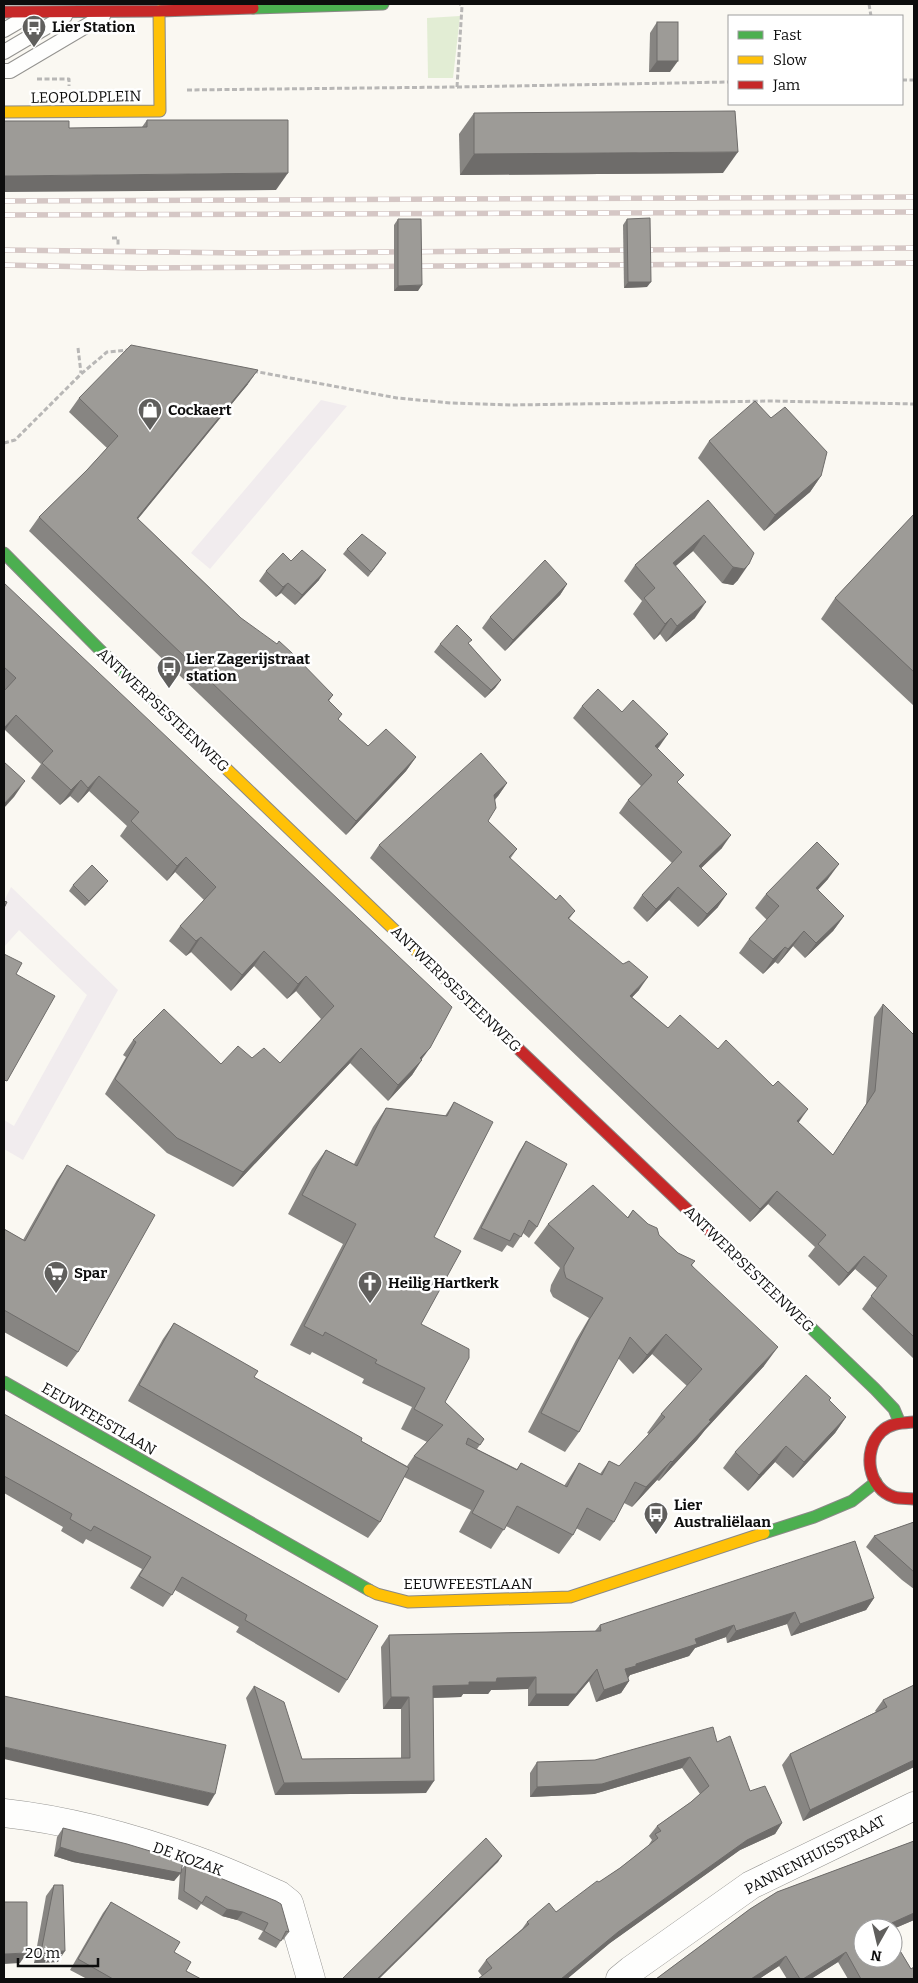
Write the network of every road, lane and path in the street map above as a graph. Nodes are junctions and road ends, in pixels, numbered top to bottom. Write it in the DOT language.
graph roads {
  1 [pos="383,4"];
  2 [pos="460,4"];
  3 [pos="159,11"];
  4 [pos="4,12"];
  5 [pos="35,12"];
  6 [pos="72,12"];
  7 [pos="110,12"];
  8 [pos="4,30"];
  9 [pos="4,52"];
  10 [pos="4,71"];
  11 [pos="728,82"];
  12 [pos="457,86"];
  13 [pos="159,90"];
  14 [pos="4,112"];
  15 [pos="112,238"];
  16 [pos="118,245"];
  17 [pos="78,348"];
  18 [pos="137,350"];
  19 [pos="252,371"];
  20 [pos="81,374"];
  21 [pos="914,404"];
  22 [pos="4,443"];
  23 [pos="6,552"];
  24 [pos="4,1382"];
  25 [pos="899,1421"];
  26 [pos="914,1422"];
  27 [pos="876,1482"];
  28 [pos="914,1499"];
  29 [pos="914,1806"];
  30 [pos="4,1813"];
  31 [pos="311,1979"];
  32 [pos="620,1979"];
  1 -- 3 [label="street"];
  2 -- 12 [label="path"];
  3 -- 7 [label="street"];
  3 -- 13 [label="street, LEOPOLDPLEIN"];
  4 -- 5 [label="street"];
  5 -- 6 [label="street"];
  5 -- 8 [label="lane"];
  6 -- 7 [label="street"];
  6 -- 9 [label="lane"];
  7 -- 10 [label="lane"];
  11 -- 12 [label="path"];
  12 -- 13 [label="path"];
  13 -- 14 [label="street, LEOPOLDPLEIN"];
  15 -- 16 [label="path"];
  17 -- 20 [label="path"];
  18 -- 20 [label="path"];
  19 -- 21 [label="path"];
  20 -- 22 [label="path"];
  23 -- 25 [label="street, ANTWERPSESTEENWEG"];
  24 -- 27 [label="street, EEUWFEESTLAAN"];
  25 -- 26 [label="street"];
  25 -- 27 [label="street"];
  27 -- 28 [label="street"];
  29 -- 32 [label="street, PANNENHUISSTRAAT"];
  30 -- 31 [label="street, DE KOZAK"];
}
